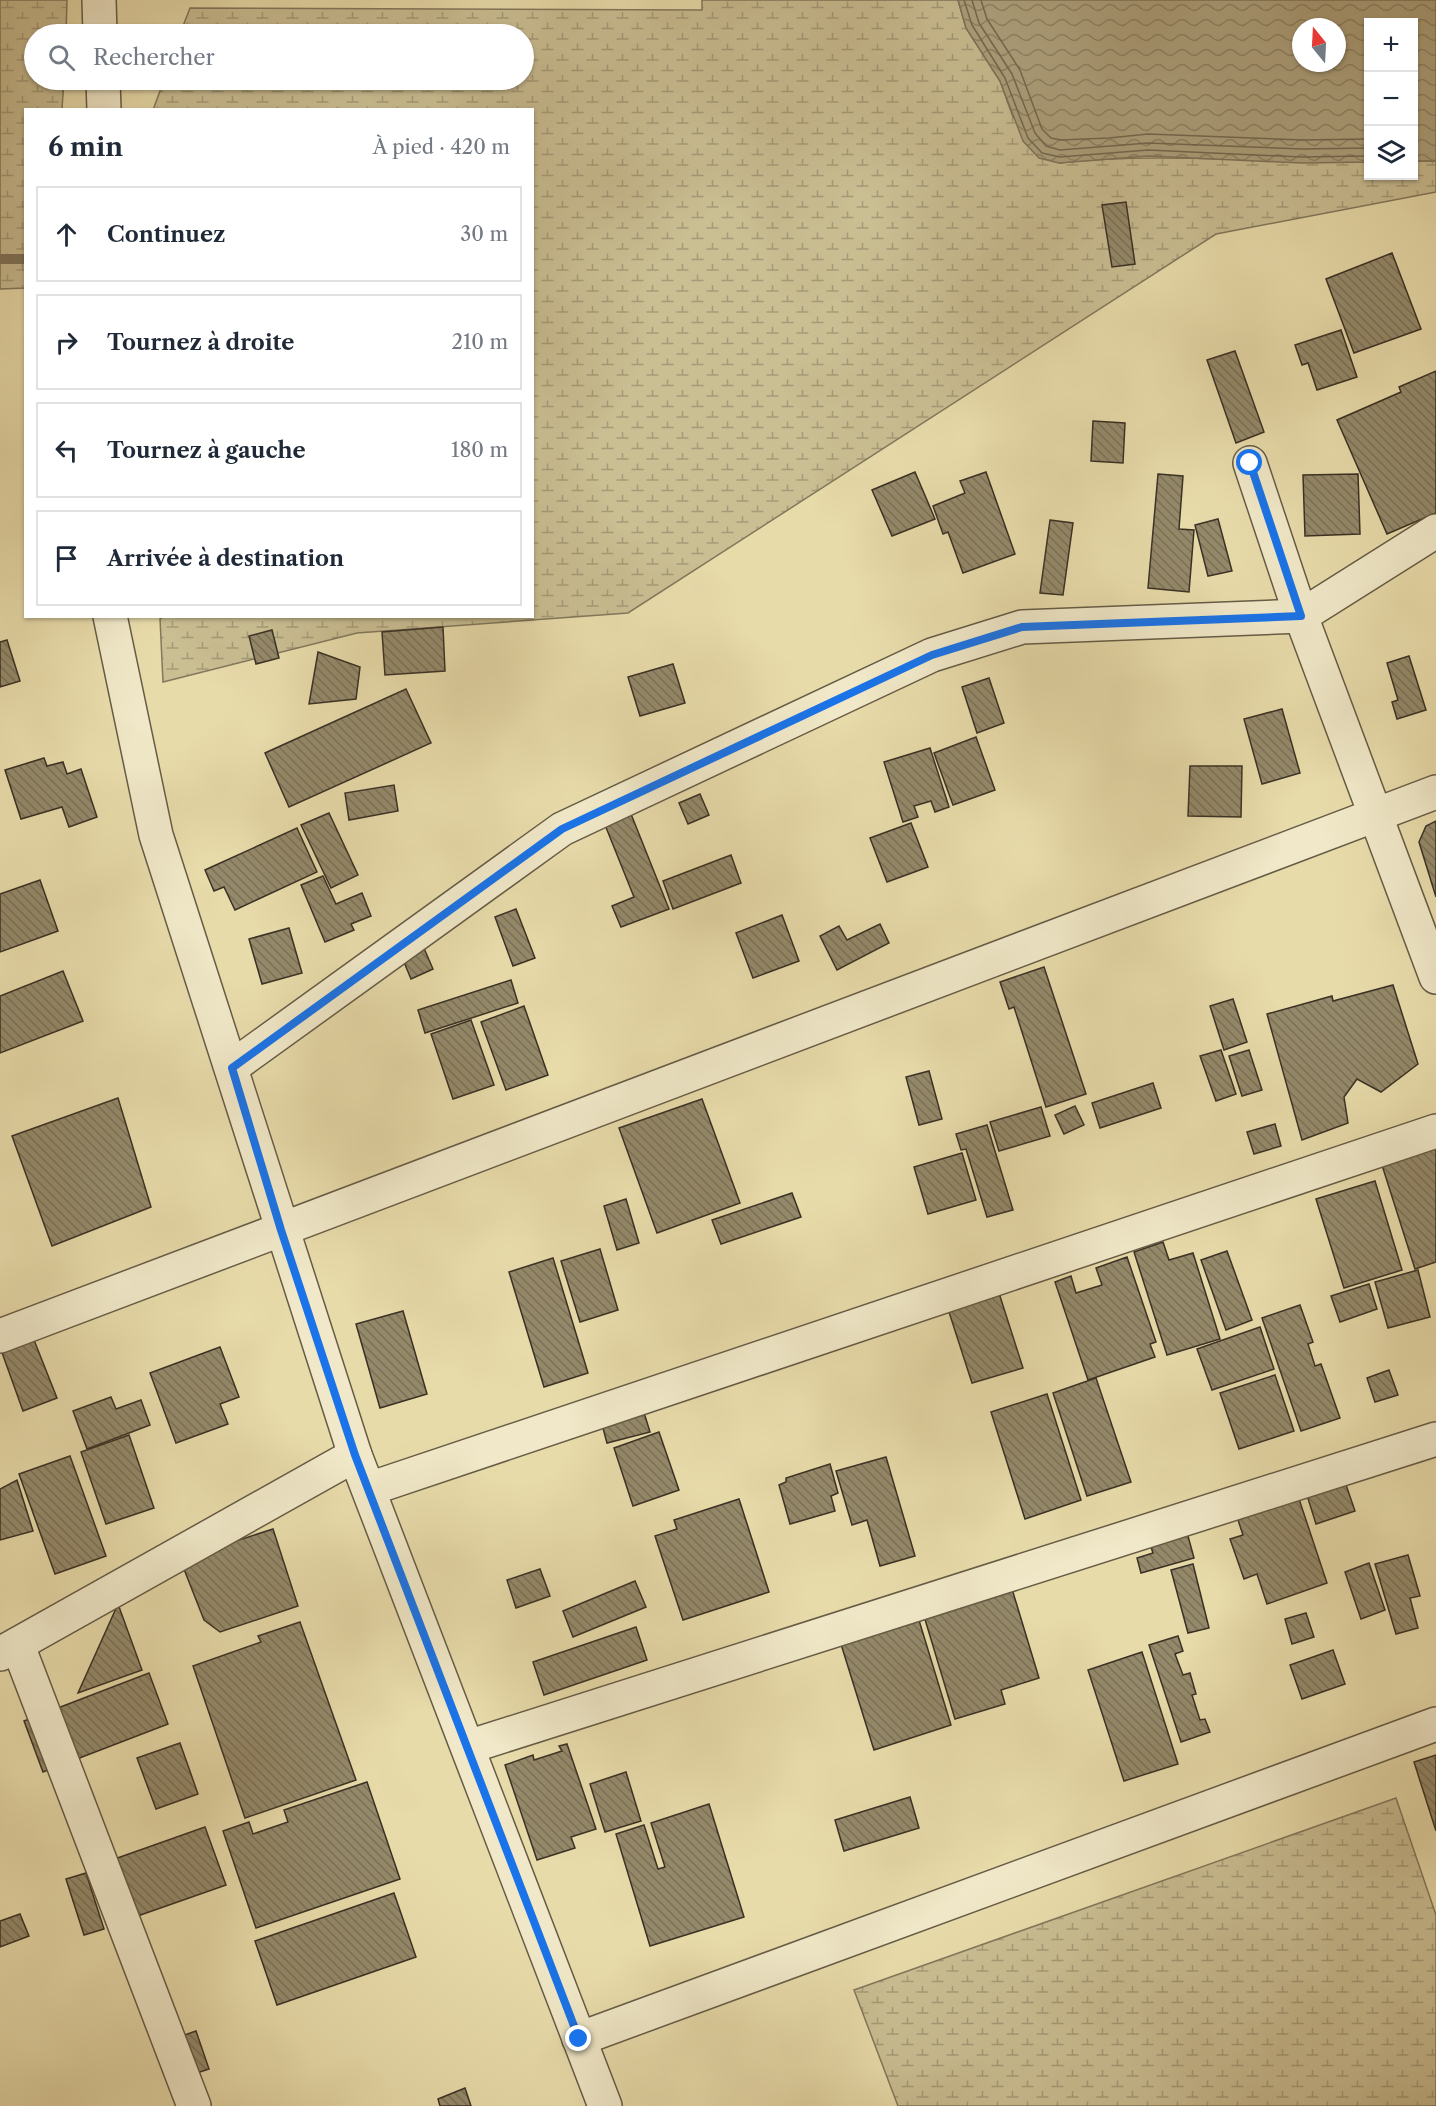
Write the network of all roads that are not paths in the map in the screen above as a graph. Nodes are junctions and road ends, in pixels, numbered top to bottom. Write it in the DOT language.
graph roads {
  1 [pos="99,0"];
  2 [pos="100,24"];
  3 [pos="103,90"];
  4 [pos="104,108"];
  5 [pos="1250,463"];
  6 [pos="1436,531"];
  7 [pos="1301,616"];
  8 [pos="110,618"];
  9 [pos="1436,792"];
  10 [pos="1374,815"];
  11 [pos="1436,977"];
  12 [pos="232,1068"];
  13 [pos="1436,1131"];
  14 [pos="281,1230"];
  15 [pos="0,1336"];
  16 [pos="1436,1439"];
  17 [pos="355,1455"];
  18 [pos="369,1489"];
  19 [pos="9,1650"];
  20 [pos="1436,1724"];
  21 [pos="468,1747"];
  22 [pos="579,2039"];
  23 [pos="194,2106"];
  24 [pos="605,2106"];
  1 -- 2 [label="street"];
  3 -- 4 [label="street"];
  5 -- 7 [label="street"];
  6 -- 7 [label="street"];
  7 -- 10 [label="street"];
  7 -- 12 [label="street"];
  8 -- 12 [label="street"];
  9 -- 10 [label="street"];
  10 -- 11 [label="street"];
  10 -- 14 [label="street"];
  12 -- 14 [label="street"];
  13 -- 18 [label="street"];
  14 -- 15 [label="street"];
  14 -- 17 [label="street"];
  16 -- 21 [label="street"];
  17 -- 18 [label="street"];
  17 -- 19 [label="street"];
  18 -- 21 [label="street"];
  19 -- 23 [label="street"];
  20 -- 22 [label="street"];
  21 -- 22 [label="street"];
  22 -- 24 [label="street"];
}
